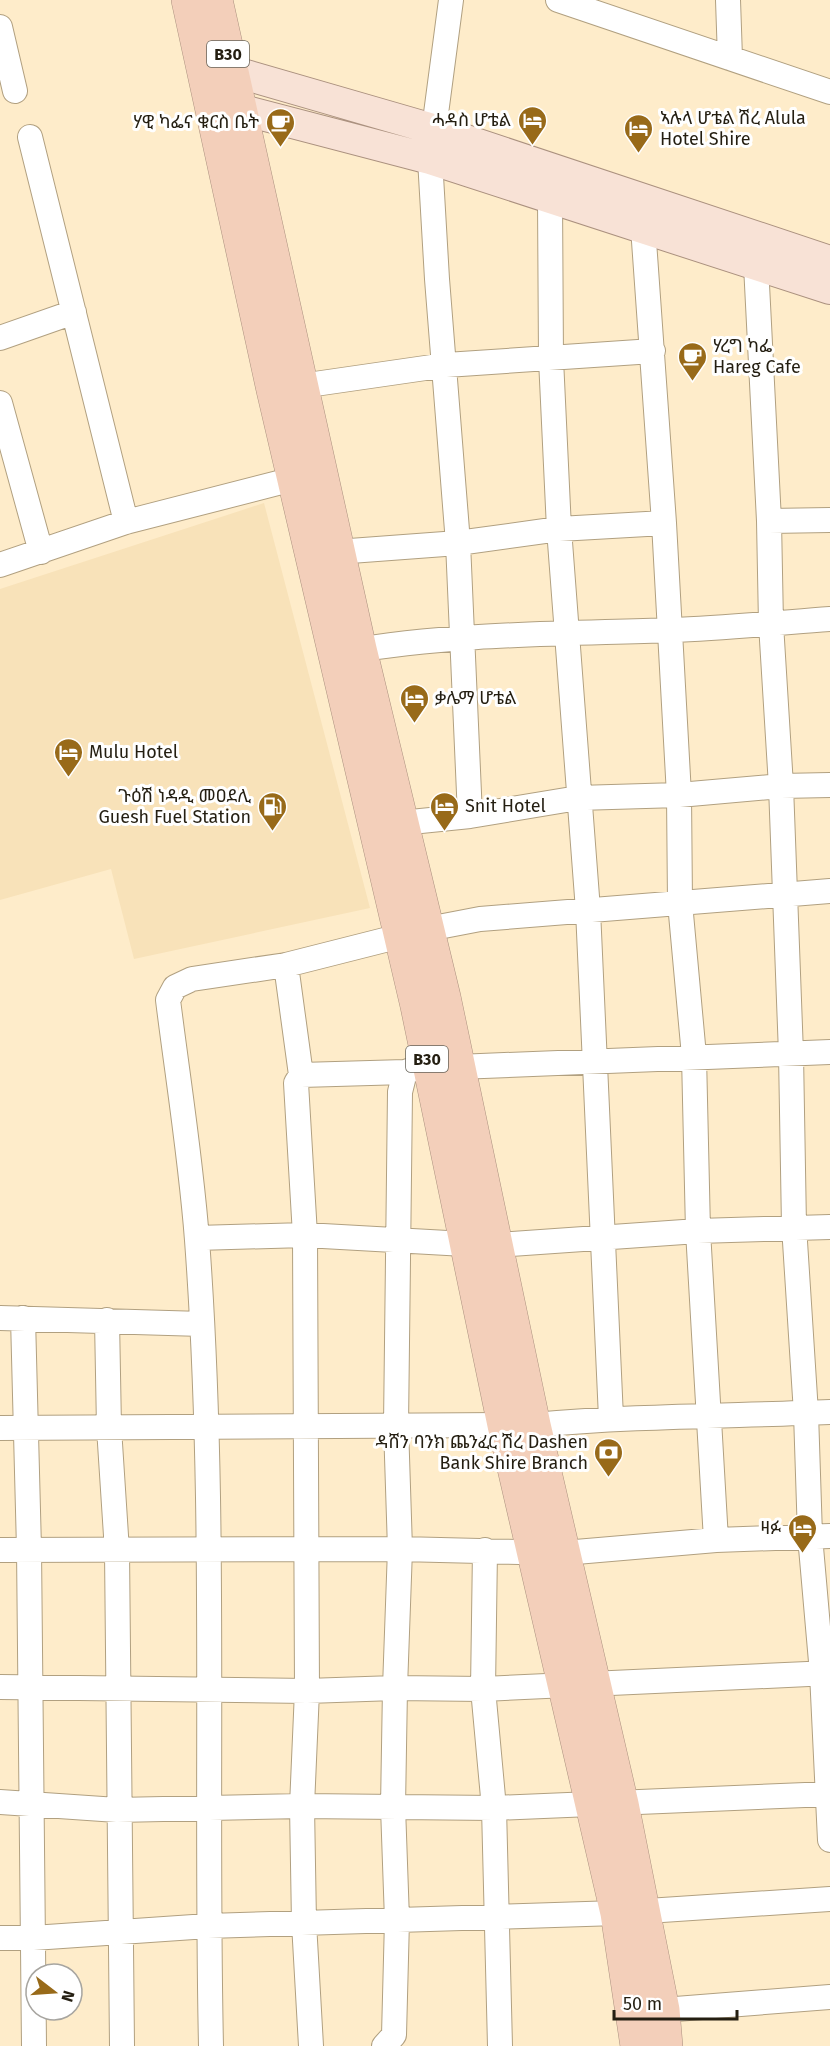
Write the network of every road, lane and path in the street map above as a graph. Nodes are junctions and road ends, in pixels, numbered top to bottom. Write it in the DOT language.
graph roads {
  1 [pos="188,0"];
  2 [pos="216,0"];
  3 [pos="451,0"];
  4 [pos="558,0"];
  5 [pos="728,0"];
  6 [pos="0,27"];
  7 [pos="730,58"];
  8 [pos="219,73"];
  9 [pos="15,91"];
  10 [pos="830,93"];
  11 [pos="226,110"];
  12 [pos="30,137"];
  13 [pos="433,144"];
  14 [pos="550,199"];
  15 [pos="642,199"];
  16 [pos="642,229"];
  17 [pos="830,261"];
  18 [pos="756,265"];
  19 [pos="830,289"];
  20 [pos="74,312"];
  21 [pos="0,338"];
  22 [pos="653,351"];
  23 [pos="551,359"];
  24 [pos="446,365"];
  25 [pos="301,386"];
  26 [pos="0,403"];
  27 [pos="309,475"];
  28 [pos="830,520"];
  29 [pos="769,521"];
  30 [pos="126,522"];
  31 [pos="664,523"];
  32 [pos="559,530"];
  33 [pos="458,543"];
  34 [pos="40,552"];
  35 [pos="326,552"];
  36 [pos="0,565"];
  37 [pos="830,619"];
  38 [pos="771,624"];
  39 [pos="670,630"];
  40 [pos="566,632"];
  41 [pos="463,637"];
  42 [pos="347,652"];
  43 [pos="830,785"];
  44 [pos="781,786"];
  45 [pos="678,795"];
  46 [pos="578,798"];
  47 [pos="470,816"];
  48 [pos="397,845"];
  49 [pos="830,891"];
  50 [pos="784,893"];
  51 [pos="680,903"];
  52 [pos="588,910"];
  53 [pos="413,933"];
  54 [pos="286,965"];
  55 [pos="830,1052"];
  56 [pos="791,1054"];
  57 [pos="694,1056"];
  58 [pos="595,1061"];
  59 [pos="430,1068"];
  60 [pos="301,1075"];
  61 [pos="794,1226"];
  62 [pos="830,1227"];
  63 [pos="698,1231"];
  64 [pos="305,1235"];
  65 [pos="197,1238"];
  66 [pos="397,1239"];
  67 [pos="601,1239"];
  68 [pos="481,1245"];
  69 [pos="11,1318"];
  70 [pos="107,1320"];
  71 [pos="202,1324"];
  72 [pos="830,1412"];
  73 [pos="806,1413"];
  74 [pos="612,1418"];
  75 [pos="708,1418"];
  76 [pos="304,1424"];
  77 [pos="519,1425"];
  78 [pos="204,1426"];
  79 [pos="396,1426"];
  80 [pos="0,1428"];
  81 [pos="24,1428"];
  82 [pos="109,1428"];
  83 [pos="820,1536"];
  84 [pos="716,1540"];
  85 [pos="208,1548"];
  86 [pos="305,1549"];
  87 [pos="400,1549"];
  88 [pos="0,1550"];
  89 [pos="29,1550"];
  90 [pos="485,1550"];
  91 [pos="117,1551"];
  92 [pos="549,1552"];
  93 [pos="826,1673"];
  94 [pos="29,1686"];
  95 [pos="579,1686"];
  96 [pos="0,1687"];
  97 [pos="117,1687"];
  98 [pos="395,1688"];
  99 [pos="483,1689"];
  100 [pos="210,1690"];
  101 [pos="307,1691"];
  102 [pos="829,1794"];
  103 [pos="0,1802"];
  104 [pos="29,1804"];
  105 [pos="607,1805"];
  106 [pos="302,1806"];
  107 [pos="393,1807"];
  108 [pos="210,1808"];
  109 [pos="494,1808"];
  110 [pos="117,1810"];
  111 [pos="830,1840"];
  112 [pos="830,1899"];
  113 [pos="630,1912"];
  114 [pos="496,1918"];
  115 [pos="397,1920"];
  116 [pos="304,1923"];
  117 [pos="208,1926"];
  118 [pos="119,1932"];
  119 [pos="0,1938"];
  120 [pos="33,1938"];
  121 [pos="830,1997"];
  122 [pos="663,2010"];
  123 [pos="33,2046"];
  124 [pos="122,2046"];
  125 [pos="211,2046"];
  126 [pos="311,2046"];
  127 [pos="384,2046"];
  128 [pos="500,2046"];
  129 [pos="637,2046"];
  130 [pos="666,2046"];
  1 -- 8 [label="highway, B30"];
  2 -- 8 [label="highway, B30"];
  3 -- 13 [label="street"];
  4 -- 7 [label="street"];
  5 -- 7 [label="street"];
  6 -- 9 [label="street"];
  7 -- 10 [label="street"];
  8 -- 11 [label="highway, B30"];
  8 -- 13 [label="main road"];
  11 -- 13 [label="main road"];
  11 -- 25 [label="highway, B30"];
  11 -- 27 [label="highway, B30"];
  12 -- 20 [label="street"];
  13 -- 14 [label="main road"];
  13 -- 15 [label="main road"];
  13 -- 24 [label="street"];
  14 -- 16 [label="main road"];
  14 -- 23 [label="street"];
  15 -- 16 [label="street"];
  15 -- 17 [label="main road"];
  16 -- 18 [label="main road"];
  16 -- 22 [label="street"];
  18 -- 19 [label="main road"];
  18 -- 29 [label="street"];
  20 -- 21 [label="street"];
  20 -- 30 [label="street"];
  22 -- 23 [label="street"];
  22 -- 31 [label="street"];
  23 -- 24 [label="street"];
  23 -- 32 [label="street"];
  24 -- 25 [label="street"];
  24 -- 33 [label="street"];
  25 -- 27 [label="highway, B30"];
  26 -- 34 [label="street"];
  27 -- 30 [label="street"];
  27 -- 35 [label="highway, B30"];
  28 -- 29 [label="street"];
  29 -- 38 [label="street"];
  30 -- 34 [label="street"];
  31 -- 32 [label="street"];
  31 -- 39 [label="street"];
  32 -- 33 [label="street"];
  32 -- 40 [label="street"];
  33 -- 35 [label="street"];
  33 -- 41 [label="street"];
  34 -- 36 [label="street"];
  35 -- 42 [label="highway, B30"];
  37 -- 38 [label="street"];
  38 -- 39 [label="street"];
  38 -- 44 [label="street"];
  39 -- 40 [label="street"];
  39 -- 45 [label="street"];
  40 -- 41 [label="street"];
  40 -- 46 [label="street"];
  41 -- 42 [label="street"];
  41 -- 47 [label="street"];
  42 -- 48 [label="highway, B30"];
  43 -- 44 [label="street"];
  44 -- 45 [label="street"];
  44 -- 50 [label="street"];
  45 -- 46 [label="street"];
  45 -- 51 [label="street"];
  46 -- 47 [label="street"];
  46 -- 52 [label="street"];
  47 -- 48 [label="street"];
  48 -- 53 [label="highway, B30"];
  49 -- 50 [label="street"];
  50 -- 51 [label="street"];
  50 -- 56 [label="street"];
  51 -- 52 [label="street"];
  51 -- 57 [label="street"];
  52 -- 53 [label="street"];
  52 -- 58 [label="street"];
  53 -- 54 [label="street"];
  53 -- 59 [label="highway, B30"];
  54 -- 60 [label="street"];
  54 -- 65 [label="street"];
  55 -- 56 [label="street"];
  56 -- 57 [label="street"];
  56 -- 61 [label="street"];
  57 -- 58 [label="street"];
  57 -- 63 [label="street"];
  58 -- 59 [label="street"];
  58 -- 67 [label="street"];
  59 -- 60 [label="street"];
  59 -- 66 [label="street"];
  59 -- 68 [label="highway, B30"];
  60 -- 64 [label="street"];
  61 -- 62 [label="street"];
  61 -- 63 [label="street"];
  61 -- 73 [label="street"];
  63 -- 67 [label="street"];
  63 -- 75 [label="street"];
  64 -- 65 [label="street"];
  64 -- 66 [label="street"];
  64 -- 76 [label="street"];
  65 -- 71 [label="street"];
  66 -- 68 [label="street"];
  66 -- 79 [label="street"];
  67 -- 68 [label="street"];
  67 -- 74 [label="street"];
  68 -- 77 [label="highway, B30"];
  69 -- 70 [label="street"];
  69 -- 81 [label="street"];
  70 -- 71 [label="street"];
  70 -- 82 [label="street"];
  71 -- 78 [label="street"];
  72 -- 73 [label="street"];
  73 -- 75 [label="street"];
  73 -- 83 [label="street"];
  74 -- 75 [label="street"];
  74 -- 77 [label="street"];
  75 -- 84 [label="street"];
  76 -- 78 [label="street"];
  76 -- 79 [label="street"];
  76 -- 86 [label="street"];
  77 -- 79 [label="street"];
  77 -- 92 [label="highway, B30"];
  78 -- 82 [label="street"];
  78 -- 85 [label="street"];
  79 -- 87 [label="street"];
  80 -- 81 [label="street"];
  81 -- 82 [label="street"];
  81 -- 89 [label="street"];
  82 -- 91 [label="street"];
  83 -- 84 [label="street"];
  83 -- 93 [label="street"];
  84 -- 92 [label="street"];
  85 -- 86 [label="street"];
  85 -- 91 [label="street"];
  85 -- 100 [label="street"];
  86 -- 87 [label="street"];
  86 -- 101 [label="street"];
  87 -- 90 [label="street"];
  87 -- 98 [label="street"];
  88 -- 89 [label="street"];
  89 -- 91 [label="street"];
  89 -- 94 [label="street"];
  90 -- 92 [label="street"];
  90 -- 99 [label="street"];
  91 -- 97 [label="street"];
  92 -- 95 [label="highway, B30"];
  93 -- 95 [label="street"];
  93 -- 102 [label="street"];
  94 -- 96 [label="street"];
  94 -- 97 [label="street"];
  94 -- 104 [label="street"];
  95 -- 99 [label="street"];
  95 -- 105 [label="highway, B30"];
  97 -- 100 [label="street"];
  97 -- 110 [label="street"];
  98 -- 99 [label="street"];
  98 -- 101 [label="street"];
  98 -- 107 [label="street"];
  99 -- 109 [label="street"];
  100 -- 101 [label="street"];
  100 -- 108 [label="street"];
  101 -- 106 [label="street"];
  102 -- 105 [label="street"];
  102 -- 111 [label="street"];
  103 -- 104 [label="street"];
  104 -- 110 [label="street"];
  104 -- 120 [label="street"];
  105 -- 109 [label="street"];
  105 -- 113 [label="highway, B30"];
  106 -- 107 [label="street"];
  106 -- 108 [label="street"];
  106 -- 116 [label="street"];
  107 -- 109 [label="street"];
  107 -- 115 [label="street"];
  108 -- 110 [label="street"];
  108 -- 117 [label="street"];
  109 -- 114 [label="street"];
  110 -- 118 [label="street"];
  112 -- 113 [label="street"];
  113 -- 114 [label="street"];
  113 -- 122 [label="highway, B30"];
  113 -- 129 [label="highway, B30"];
  114 -- 115 [label="street"];
  114 -- 128 [label="street"];
  115 -- 116 [label="street"];
  115 -- 127 [label="street"];
  116 -- 117 [label="street"];
  116 -- 126 [label="street"];
  117 -- 118 [label="street"];
  117 -- 125 [label="street"];
  118 -- 120 [label="street"];
  118 -- 124 [label="street"];
  119 -- 120 [label="street"];
  120 -- 123 [label="street"];
  121 -- 122 [label="street"];
  122 -- 130 [label="highway, B30"];
}
